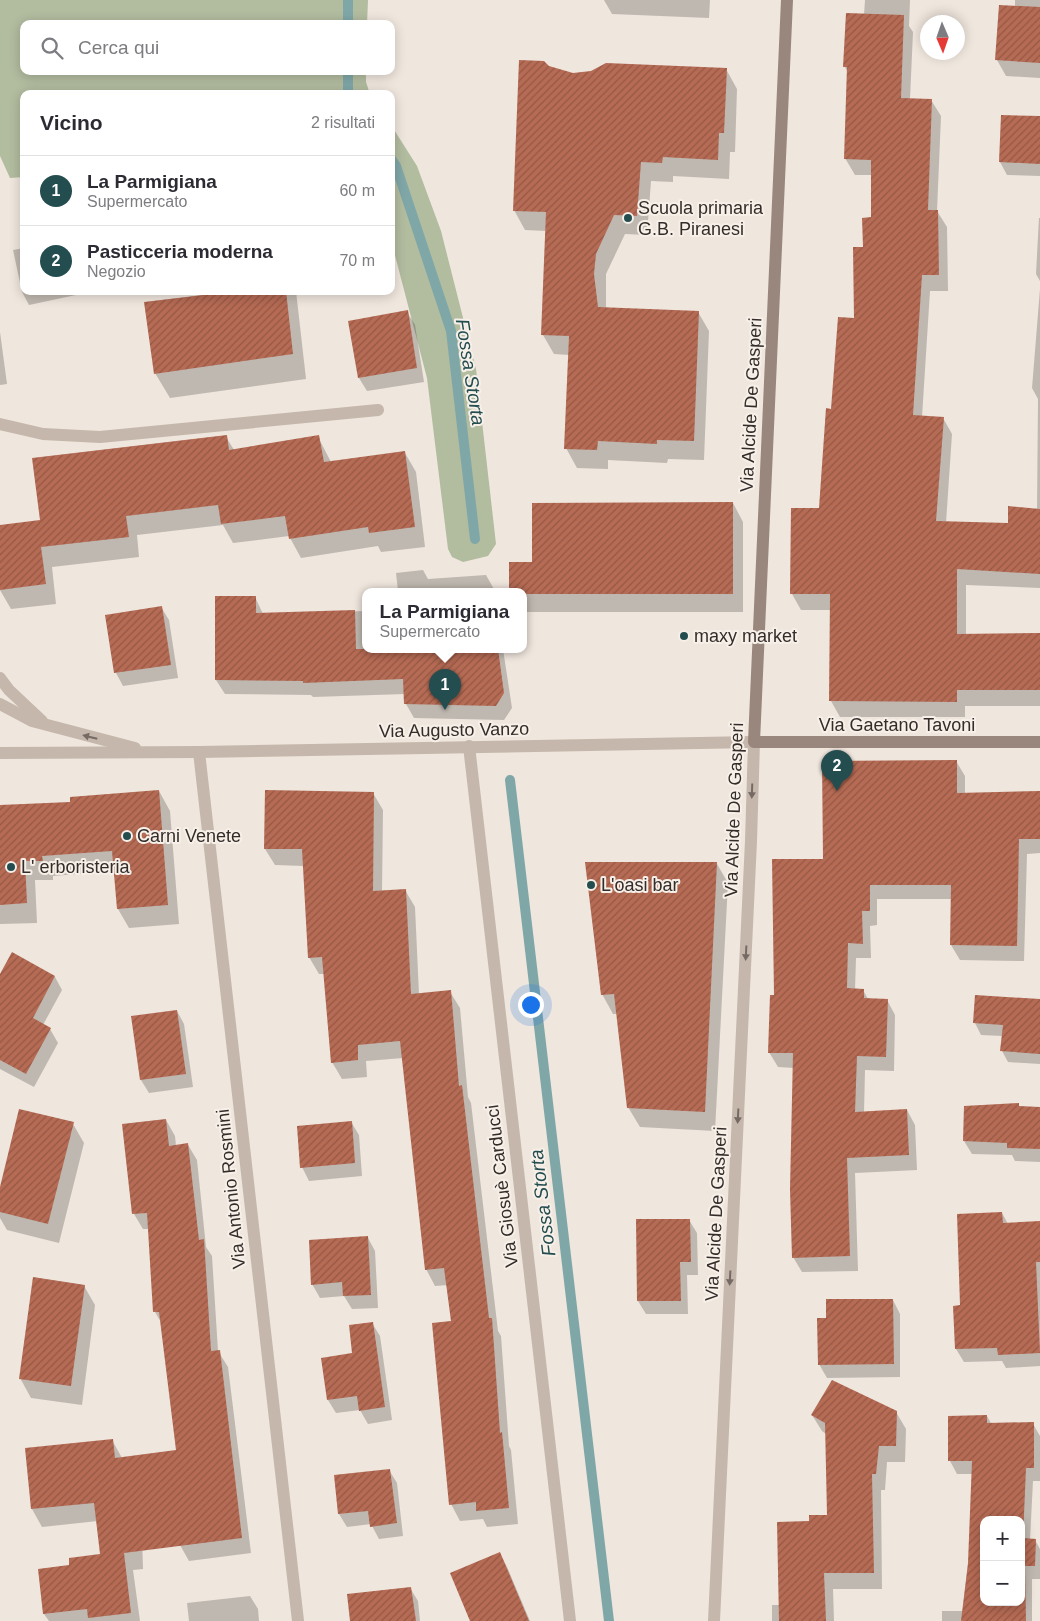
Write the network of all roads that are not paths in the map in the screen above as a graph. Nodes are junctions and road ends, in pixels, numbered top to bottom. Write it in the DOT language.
graph roads {
  1 [pos="787,0"];
  2 [pos="378,410"];
  3 [pos="0,424"];
  4 [pos="0,678"];
  5 [pos="0,704"];
  6 [pos="46,725"];
  7 [pos="754,742"];
  8 [pos="1040,742"];
  9 [pos="469,746"];
  10 [pos="199,752"];
  11 [pos="0,753"];
  12 [pos="154,753"];
  13 [pos="298,1621"];
  14 [pos="570,1621"];
  15 [pos="714,1621"];
  1 -- 7 [label="street, Via Alcide De Gasperi"];
  2 -- 3 [label="street"];
  4 -- 6 [label="street"];
  5 -- 6 [label="street, Via Augusto Vanzo"];
  12 -- 6 [label="street, Via Augusto Vanzo, one-way"];
  7 -- 8 [label="street, Via Gaetano Tavoni"];
  7 -- 9 [label="street, Via Augusto Vanzo"];
  7 -- 15 [label="street, Via Alcide De Gasperi, one-way"];
  9 -- 10 [label="street, Via Augusto Vanzo"];
  9 -- 14 [label="street, Via Giosuè Carducci"];
  10 -- 12 [label="street, Via Augusto Vanzo"];
  10 -- 13 [label="street, Via Antonio Rosmini"];
  11 -- 12 [label="street, Via Augusto Vanzo"];
}
